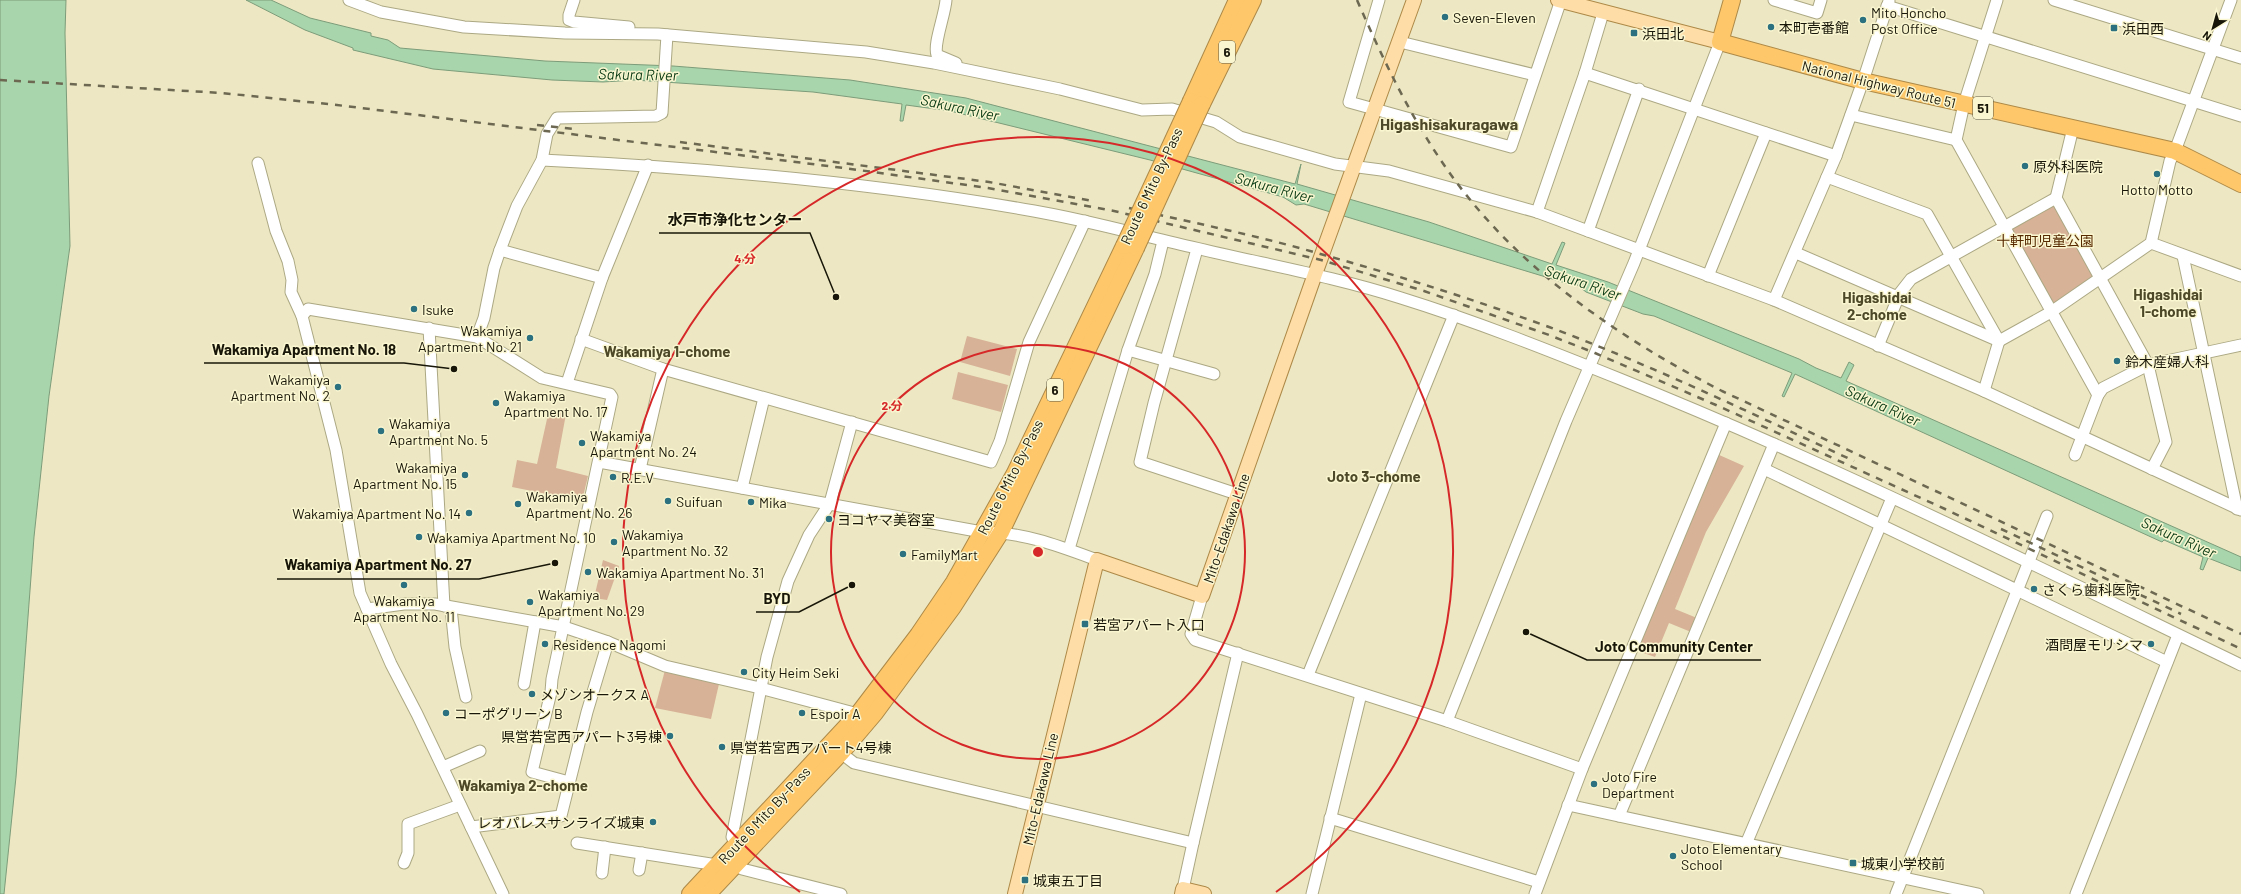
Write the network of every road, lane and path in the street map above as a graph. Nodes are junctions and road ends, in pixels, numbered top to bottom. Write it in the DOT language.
graph roads {
  1 [pos="349,0"];
  2 [pos="574,0"];
  3 [pos="946,0"];
  4 [pos="1237,0"];
  5 [pos="1253,0"];
  6 [pos="1378,0"];
  7 [pos="1414,0"];
  8 [pos="1560,0"];
  9 [pos="1732,0"];
  10 [pos="1774,0"];
  11 [pos="1821,0"];
  12 [pos="1997,0"];
  13 [pos="2057,0"];
  14 [pos="2231,0"];
  15 [pos="1888,3"];
  16 [pos="1603,13"];
  17 [pos="664,37"];
  18 [pos="1985,38"];
  19 [pos="1400,42"];
  20 [pos="1720,42"];
  21 [pos="2213,49"];
  22 [pos="2241,58"];
  23 [pos="970,71"];
  24 [pos="1585,72"];
  25 [pos="1535,75"];
  26 [pos="1863,81"];
  27 [pos="1639,90"];
  28 [pos="2193,102"];
  29 [pos="1196,103"];
  30 [pos="1964,104"];
  31 [pos="1696,108"];
  32 [pos="1375,110"];
  33 [pos="1851,115"];
  34 [pos="2241,116"];
  35 [pos="2073,128"];
  36 [pos="1766,133"];
  37 [pos="1956,140"];
  38 [pos="2175,151"];
  39 [pos="1836,156"];
  40 [pos="542,160"];
  41 [pos="258,163"];
  42 [pos="648,165"];
  43 [pos="1354,170"];
  44 [pos="1827,177"];
  45 [pos="2241,184"];
  46 [pos="2056,198"];
  47 [pos="1537,212"];
  48 [pos="1085,221"];
  49 [pos="2003,227"];
  50 [pos="1588,231"];
  51 [pos="1163,241"];
  52 [pos="2151,243"];
  53 [pos="1130,247"];
  54 [pos="1197,249"];
  55 [pos="500,250"];
  56 [pos="1639,251"];
  57 [pos="1796,254"];
  58 [pos="1950,256"];
  59 [pos="2183,256"];
  60 [pos="1315,274"];
  61 [pos="1708,276"];
  62 [pos="2241,276"];
  63 [pos="602,278"];
  64 [pos="2102,278"];
  65 [pos="1898,298"];
  66 [pos="1774,300"];
  67 [pos="2051,312"];
  68 [pos="1454,315"];
  69 [pos="302,316"];
  70 [pos="429,328"];
  71 [pos="477,337"];
  72 [pos="581,339"];
  73 [pos="1999,341"];
  74 [pos="2241,345"];
  75 [pos="1878,346"];
  76 [pos="1128,350"];
  77 [pos="2205,352"];
  78 [pos="1165,361"];
  79 [pos="2148,365"];
  80 [pos="1590,367"];
  81 [pos="663,369"];
  82 [pos="1214,374"];
  83 [pos="567,383"];
  84 [pos="1984,391"];
  85 [pos="2098,395"];
  86 [pos="763,402"];
  87 [pos="852,422"];
  88 [pos="1726,423"];
  89 [pos="2083,436"];
  90 [pos="1774,444"];
  91 [pos="2075,455"];
  92 [pos="599,462"];
  93 [pos="640,469"];
  94 [pos="1764,469"];
  95 [pos="2152,469"];
  96 [pos="742,488"];
  97 [pos="1237,494"];
  98 [pos="1892,498"];
  99 [pos="830,503"];
  100 [pos="2239,509"];
  101 [pos="2047,516"];
  102 [pos="1880,525"];
  103 [pos="982,532"];
  104 [pos="1001,532"];
  105 [pos="1069,549"];
  106 [pos="1097,560"];
  107 [pos="2027,562"];
  108 [pos="2016,590"];
  109 [pos="1202,596"];
  110 [pos="448,607"];
  111 [pos="367,609"];
  112 [pos="535,622"];
  113 [pos="564,627"];
  114 [pos="2178,634"];
  115 [pos="608,642"];
  116 [pos="1238,653"];
  117 [pos="2167,662"];
  118 [pos="2241,665"];
  119 [pos="1308,676"];
  120 [pos="524,684"];
  121 [pos="760,688"];
  122 [pos="1361,694"];
  123 [pos="466,697"];
  124 [pos="858,714"];
  125 [pos="1447,721"];
  126 [pos="480,751"];
  127 [pos="841,753"];
  128 [pos="443,767"];
  129 [pos="1582,769"];
  130 [pos="568,782"];
  131 [pos="460,805"];
  132 [pos="1568,805"];
  133 [pos="1036,806"];
  134 [pos="1619,816"];
  135 [pos="1330,818"];
  136 [pos="471,827"];
  137 [pos="577,843"];
  138 [pos="1192,843"];
  139 [pos="737,844"];
  140 [pos="1746,844"];
  141 [pos="605,847"];
  142 [pos="642,853"];
  143 [pos="404,863"];
  144 [pos="725,863"];
  145 [pos="639,870"];
  146 [pos="602,873"];
  147 [pos="1903,878"];
  148 [pos="1539,882"];
  149 [pos="1183,892"];
  150 [pos="503,894"];
  151 [pos="690,894"];
  152 [pos="708,894"];
  153 [pos="841,894"];
  154 [pos="1015,894"];
  155 [pos="1204,894"];
  156 [pos="1312,894"];
  157 [pos="1535,894"];
  158 [pos="1896,894"];
  159 [pos="1978,894"];
  160 [pos="2076,894"];
  1 -- 17 [label="street"];
  2 -- 17 [label="street"];
  3 -- 23 [label="street"];
  4 -- 29 [label="highway, Route 6 Mito By-Pass / 6"];
  5 -- 29 [label="highway, Route 6 Mito By-Pass / 6"];
  6 -- 32 [label="street"];
  7 -- 19 [label="main road"];
  8 -- 16 [label="main road"];
  8 -- 25 [label="street"];
  9 -- 20 [label="highway"];
  10 -- 11 [label="street"];
  12 -- 18 [label="street"];
  13 -- 21 [label="street"];
  14 -- 21 [label="street"];
  15 -- 18 [label="street"];
  15 -- 26 [label="street"];
  16 -- 20 [label="main road"];
  16 -- 24 [label="street"];
  17 -- 23 [label="street"];
  17 -- 40 [label="street"];
  18 -- 28 [label="street"];
  18 -- 30 [label="street"];
  19 -- 25 [label="street"];
  19 -- 32 [label="main road"];
  20 -- 26 [label="highway, National Highway Route 51 / 51"];
  20 -- 31 [label="street"];
  21 -- 22 [label="street"];
  21 -- 28 [label="street"];
  23 -- 43 [label="street"];
  24 -- 27 [label="street"];
  24 -- 47 [label="street"];
  25 -- 32 [label="street"];
  26 -- 30 [label="highway, National Highway Route 51 / 51"];
  26 -- 33 [label="street"];
  27 -- 31 [label="street"];
  27 -- 50 [label="street"];
  28 -- 34 [label="street"];
  28 -- 38 [label="street"];
  29 -- 53 [label="highway, Route 6 Mito By-Pass / 6, bridge"];
  30 -- 35 [label="highway, National Highway Route 51 / 51"];
  30 -- 37 [label="street"];
  31 -- 36 [label="street"];
  31 -- 56 [label="street"];
  32 -- 43 [label="main road"];
  33 -- 37 [label="street"];
  33 -- 39 [label="street"];
  35 -- 38 [label="highway, National Highway Route 51 / 51"];
  35 -- 46 [label="street"];
  36 -- 39 [label="street"];
  36 -- 61 [label="street"];
  37 -- 49 [label="street"];
  38 -- 45 [label="highway, National Highway Route 51 / 51"];
  38 -- 52 [label="street"];
  39 -- 44 [label="street"];
  40 -- 42 [label="street"];
  40 -- 55 [label="street"];
  41 -- 69 [label="street"];
  42 -- 48 [label="street"];
  42 -- 63 [label="street"];
  43 -- 47 [label="street"];
  43 -- 60 [label="main road, Mito-Edakawa Line"];
  44 -- 57 [label="street"];
  44 -- 58 [label="street"];
  46 -- 49 [label="street"];
  46 -- 64 [label="street"];
  47 -- 50 [label="street"];
  48 -- 51 [label="street"];
  48 -- 87 [label="street"];
  49 -- 58 [label="street"];
  49 -- 67 [label="street"];
  50 -- 56 [label="street"];
  51 -- 54 [label="street"];
  51 -- 76 [label="street"];
  52 -- 59 [label="street"];
  52 -- 64 [label="street"];
  53 -- 103 [label="highway, Route 6 Mito By-Pass / 6"];
  53 -- 104 [label="highway, Route 6 Mito By-Pass / 6"];
  54 -- 60 [label="street"];
  54 -- 78 [label="street"];
  55 -- 63 [label="street"];
  55 -- 71 [label="street"];
  56 -- 61 [label="street"];
  56 -- 80 [label="street"];
  57 -- 65 [label="street"];
  57 -- 66 [label="street"];
  58 -- 65 [label="street"];
  58 -- 73 [label="street"];
  59 -- 62 [label="street"];
  59 -- 77 [label="street"];
  60 -- 68 [label="street"];
  60 -- 97 [label="main road, Mito-Edakawa Line"];
  61 -- 66 [label="street"];
  63 -- 72 [label="street"];
  64 -- 67 [label="street"];
  64 -- 79 [label="street"];
  65 -- 73 [label="street"];
  65 -- 75 [label="street"];
  66 -- 75 [label="street"];
  67 -- 73 [label="street"];
  67 -- 85 [label="street"];
  68 -- 80 [label="street"];
  68 -- 119 [label="street"];
  69 -- 70 [label="street"];
  69 -- 111 [label="street"];
  70 -- 71 [label="street"];
  70 -- 110 [label="street"];
  71 -- 83 [label="street"];
  72 -- 81 [label="street"];
  72 -- 83 [label="street"];
  73 -- 84 [label="street"];
  74 -- 77 [label="street"];
  75 -- 84 [label="street"];
  76 -- 78 [label="street"];
  76 -- 105 [label="street"];
  77 -- 79 [label="street"];
  77 -- 100 [label="street"];
  78 -- 82 [label="street"];
  78 -- 97 [label="street"];
  79 -- 85 [label="street"];
  79 -- 95 [label="street"];
  80 -- 88 [label="street"];
  80 -- 125 [label="street"];
  81 -- 87 [label="street"];
  81 -- 93 [label="street"];
  83 -- 92 [label="street"];
  84 -- 89 [label="street"];
  85 -- 89 [label="street"];
  86 -- 96 [label="street"];
  87 -- 99 [label="street"];
  88 -- 90 [label="street"];
  88 -- 129 [label="street"];
  89 -- 91 [label="street"];
  89 -- 95 [label="street"];
  90 -- 94 [label="street"];
  90 -- 98 [label="street"];
  92 -- 93 [label="street"];
  92 -- 113 [label="street"];
  93 -- 96 [label="street"];
  94 -- 102 [label="street"];
  94 -- 134 [label="street"];
  95 -- 100 [label="street"];
  96 -- 99 [label="street"];
  97 -- 109 [label="main road, Mito-Edakawa Line"];
  98 -- 102 [label="street"];
  98 -- 107 [label="street"];
  99 -- 103 [label="street"];
  99 -- 121 [label="street"];
  101 -- 107 [label="street"];
  102 -- 108 [label="street"];
  102 -- 140 [label="street"];
  103 -- 104 [label="street"];
  103 -- 124 [label="highway, Route 6 Mito By-Pass / 6"];
  104 -- 105 [label="street"];
  104 -- 127 [label="highway, Route 6 Mito By-Pass / 6"];
  105 -- 106 [label="street"];
  106 -- 109 [label="main road, Mito-Edakawa Line"];
  106 -- 133 [label="main road, Mito-Edakawa Line"];
  107 -- 108 [label="street"];
  107 -- 114 [label="street"];
  108 -- 117 [label="street"];
  108 -- 147 [label="street"];
  109 -- 116 [label="street"];
  110 -- 111 [label="street"];
  110 -- 112 [label="street"];
  110 -- 123 [label="street"];
  111 -- 128 [label="street"];
  112 -- 113 [label="street"];
  112 -- 120 [label="street"];
  113 -- 115 [label="street"];
  113 -- 130 [label="street"];
  114 -- 117 [label="street"];
  114 -- 118 [label="street"];
  115 -- 121 [label="street"];
  115 -- 130 [label="street"];
  116 -- 119 [label="street"];
  116 -- 138 [label="street"];
  117 -- 160 [label="street"];
  119 -- 122 [label="street"];
  121 -- 124 [label="street"];
  121 -- 139 [label="street"];
  122 -- 125 [label="street"];
  122 -- 135 [label="street"];
  124 -- 139 [label="highway, Route 6 Mito By-Pass / 6"];
  125 -- 129 [label="street"];
  126 -- 128 [label="street"];
  127 -- 133 [label="street"];
  127 -- 144 [label="highway, Route 6 Mito By-Pass / 6"];
  128 -- 131 [label="street"];
  129 -- 132 [label="street"];
  130 -- 136 [label="street"];
  131 -- 136 [label="street"];
  131 -- 143 [label="street"];
  132 -- 134 [label="street"];
  132 -- 148 [label="street"];
  133 -- 138 [label="street"];
  133 -- 154 [label="main road, Mito-Edakawa Line"];
  134 -- 140 [label="street"];
  135 -- 148 [label="street"];
  135 -- 156 [label="street"];
  136 -- 150 [label="street"];
  137 -- 141 [label="street"];
  138 -- 149 [label="street"];
  139 -- 144 [label="highway, Route 6 Mito By-Pass / 6"];
  140 -- 147 [label="street"];
  141 -- 142 [label="street"];
  141 -- 146 [label="street"];
  142 -- 144 [label="street"];
  142 -- 145 [label="street"];
  144 -- 151 [label="highway, Route 6 Mito By-Pass / 6"];
  144 -- 152 [label="highway, Route 6 Mito By-Pass / 6"];
  144 -- 153 [label="street"];
  147 -- 158 [label="street"];
  147 -- 159 [label="street"];
  148 -- 157 [label="street"];
  149 -- 155 [label="main road"];
}
